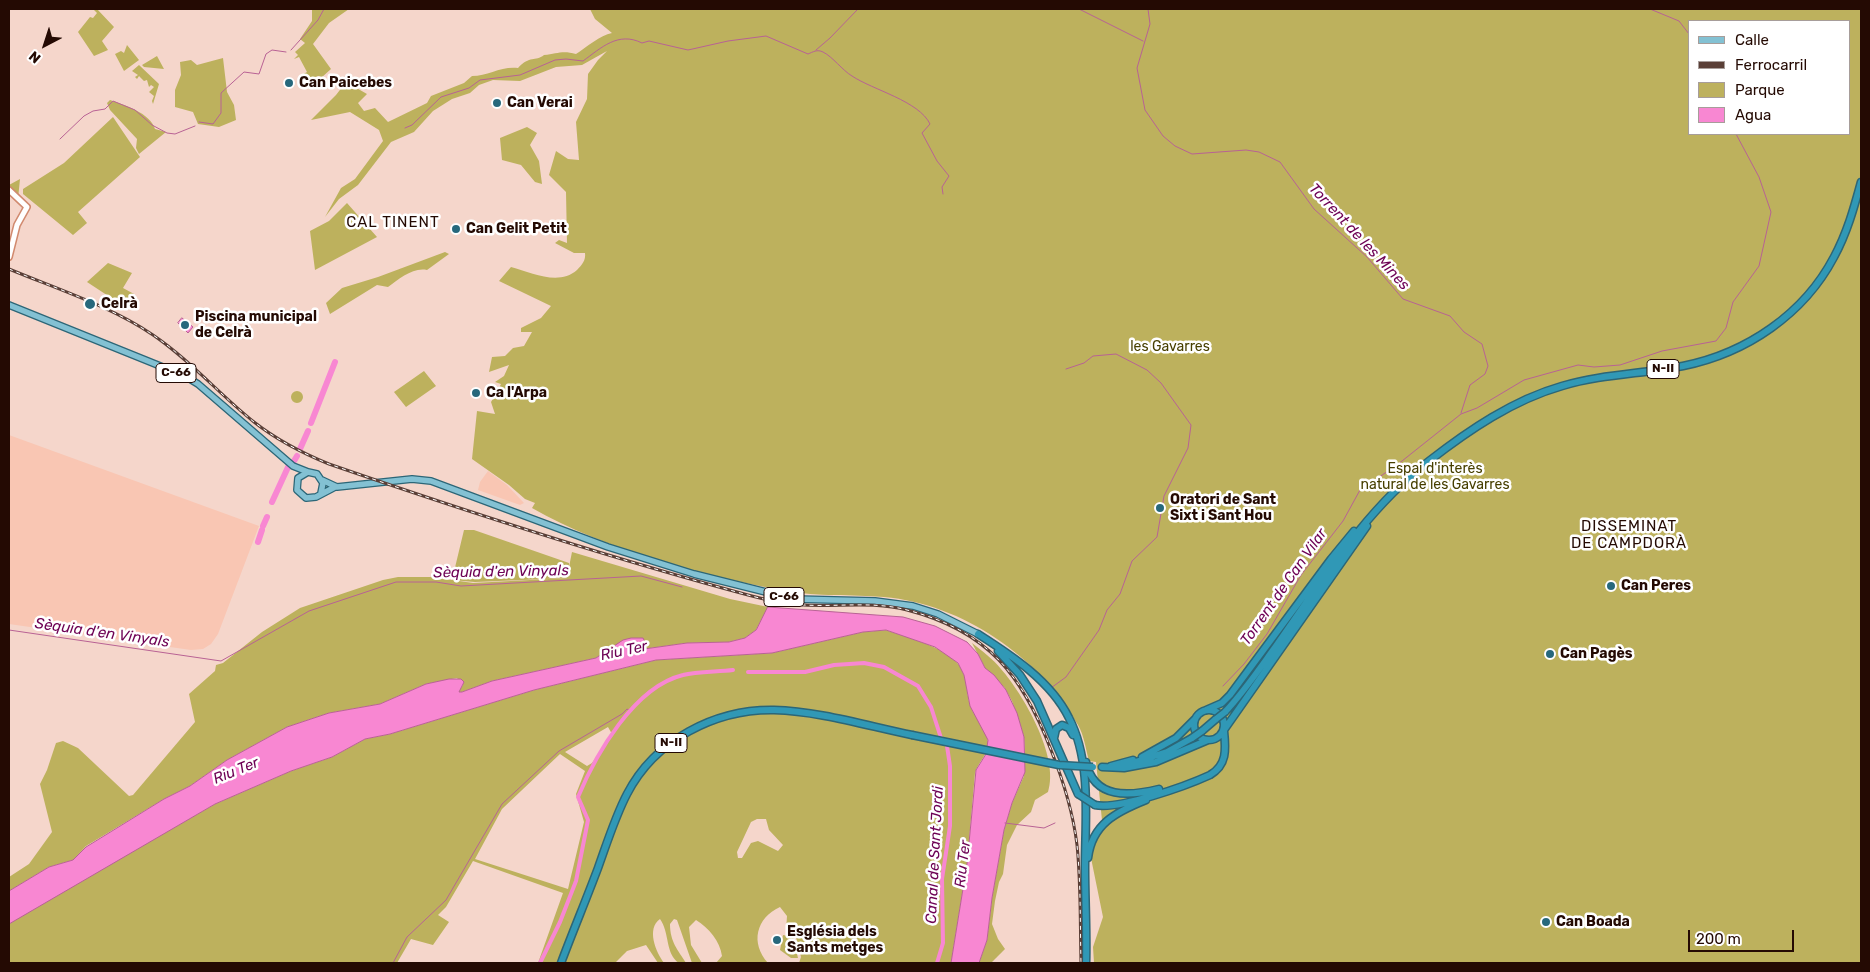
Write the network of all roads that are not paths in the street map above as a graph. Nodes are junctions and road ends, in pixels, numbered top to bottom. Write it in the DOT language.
graph roads {
  1 [pos="1861,182"];
  2 [pos="9,190"];
  3 [pos="9,257"];
  4 [pos="9,305"];
  5 [pos="293,466"];
  6 [pos="308,472"];
  7 [pos="298,478"];
  8 [pos="322,480"];
  9 [pos="1401,484"];
  10 [pos="335,486"];
  11 [pos="321,493"];
  12 [pos="1368,519"];
  13 [pos="978,634"];
  14 [pos="1206,710"];
  15 [pos="1195,719"];
  16 [pos="1074,728"];
  17 [pos="1224,731"];
  18 [pos="1208,741"];
  19 [pos="1057,746"];
  20 [pos="1225,756"];
  21 [pos="1106,767"];
  22 [pos="1083,771"];
  23 [pos="1183,786"];
  24 [pos="1170,789"];
  25 [pos="1085,892"];
  26 [pos="561,963"];
  27 [pos="1086,963"];
  1 -- 9 [label="highway, N-II"];
  2 -- 3 [label="street"];
  4 -- 5 [label="main road, C-66"];
  5 -- 6 [label="main road, C-66"];
  5 -- 7 [label="main road, C-66"];
  6 -- 7 [label="main road"];
  6 -- 8 [label="main road, C-66"];
  7 -- 11 [label="main road, C-66"];
  8 -- 10 [label="main road, C-66"];
  8 -- 11 [label="main road"];
  9 -- 12 [label="highway, N-II"];
  9 -- 17 [label="highway"];
  10 -- 11 [label="main road, C-66"];
  10 -- 13 [label="main road, C-66"];
  12 -- 14 [label="highway"];
  12 -- 21 [label="highway, N-II, bridge"];
  13 -- 16 [label="highway, C-66"];
  13 -- 19 [label="highway"];
  14 -- 15 [label="highway"];
  14 -- 17 [label="highway"];
  15 -- 18 [label="highway"];
  15 -- 21 [label="highway"];
  16 -- 22 [label="highway, C-66"];
  16 -- 23 [label="highway"];
  17 -- 18 [label="highway"];
  17 -- 20 [label="highway"];
  18 -- 20 [label="highway"];
  18 -- 21 [label="highway"];
  19 -- 22 [label="highway"];
  19 -- 24 [label="highway, bridge"];
  20 -- 23 [label="highway"];
  21 -- 26 [label="highway, N-II, bridge"];
  22 -- 25 [label="highway, C-66"];
  23 -- 24 [label="highway"];
  24 -- 25 [label="highway"];
  25 -- 27 [label="highway, C-66"];
}
